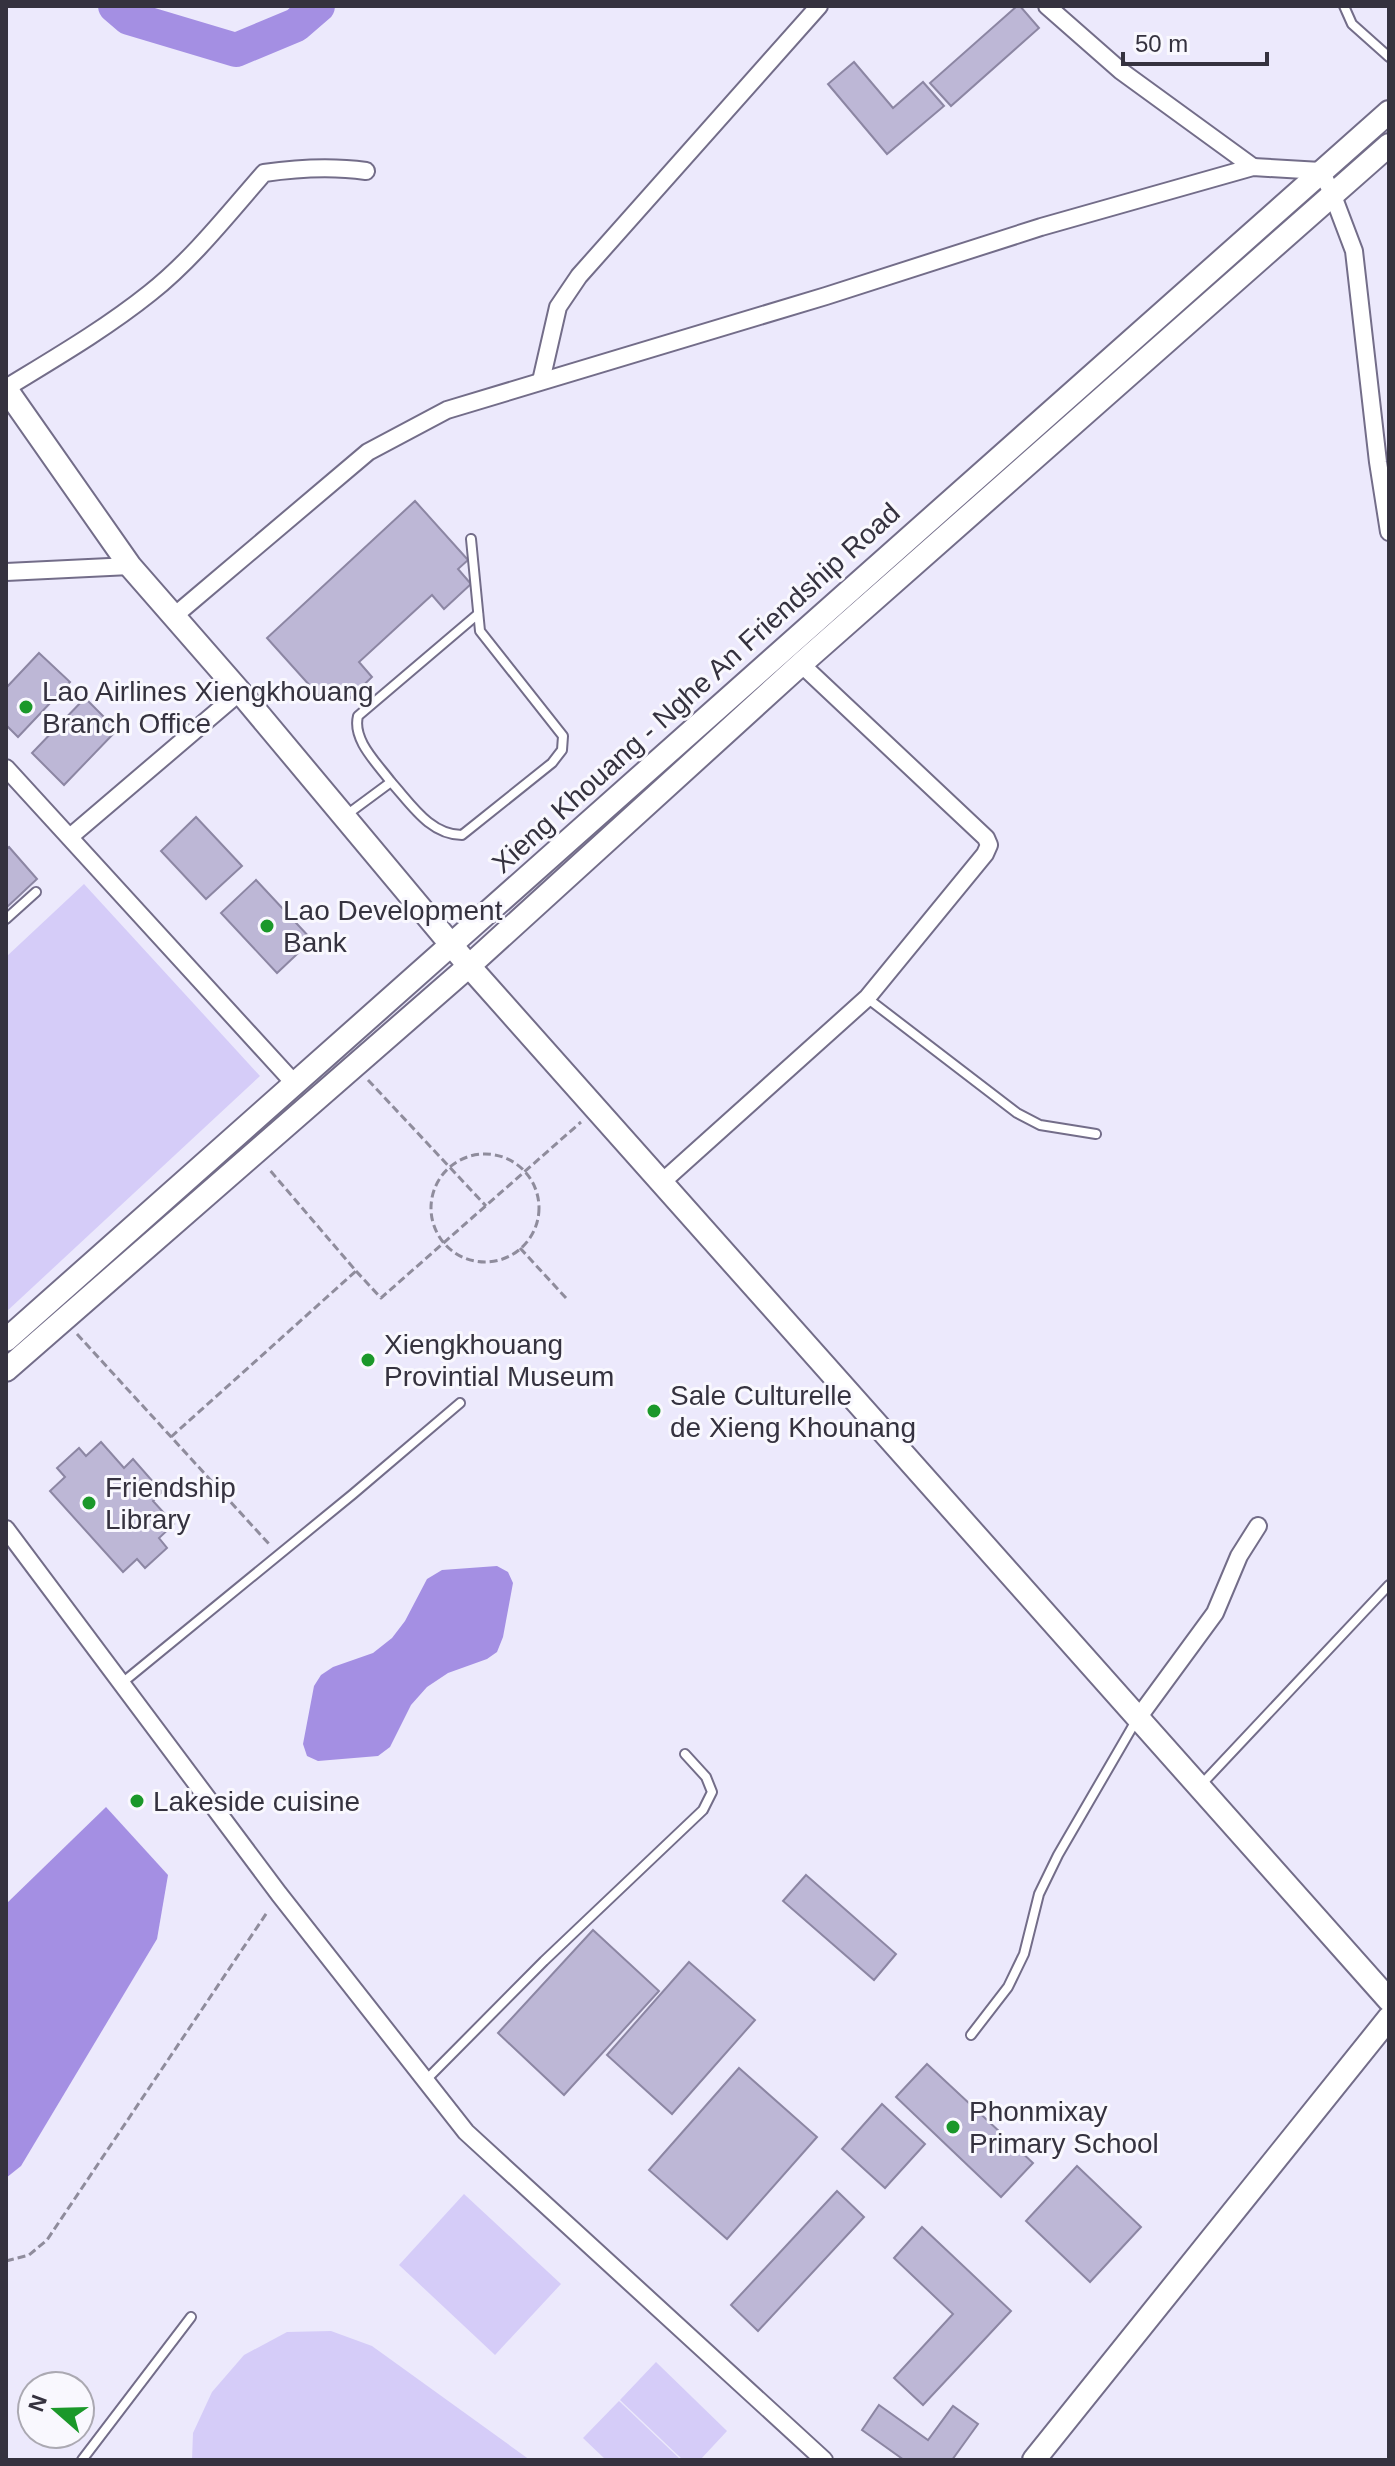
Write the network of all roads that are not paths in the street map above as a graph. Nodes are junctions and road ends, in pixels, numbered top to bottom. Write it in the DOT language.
graph roads {
  1 [pos="819,6"];
  2 [pos="1047,6"];
  3 [pos="1344,6"];
  4 [pos="1389,57"];
  5 [pos="1389,112"];
  6 [pos="1389,145"];
  7 [pos="1253,167"];
  8 [pos="366,171"];
  9 [pos="1321,171"];
  10 [pos="1332,193"];
  11 [pos="541,381"];
  12 [pos="6,388"];
  13 [pos="1389,532"];
  14 [pos="471,539"];
  15 [pos="130,566"];
  16 [pos="6,572"];
  17 [pos="478,614"];
  18 [pos="173,617"];
  19 [pos="801,664"];
  20 [pos="240,692"];
  21 [pos="6,768"];
  22 [pos="391,782"];
  23 [pos="344,817"];
  24 [pos="71,836"];
  25 [pos="36,892"];
  26 [pos="6,919"];
  27 [pos="452,945"];
  28 [pos="469,966"];
  29 [pos="867,998"];
  30 [pos="295,1084"];
  31 [pos="1096,1134"];
  32 [pos="661,1183"];
  33 [pos="6,1340"];
  34 [pos="6,1370"];
  35 [pos="460,1403"];
  36 [pos="1258,1526"];
  37 [pos="6,1529"];
  38 [pos="1389,1585"];
  39 [pos="122,1684"];
  40 [pos="1138,1718"];
  41 [pos="685,1754"];
  42 [pos="1200,1787"];
  43 [pos="1389,2000"];
  44 [pos="1389,2018"];
  45 [pos="971,2035"];
  46 [pos="426,2081"];
  47 [pos="191,2317"];
  48 [pos="82,2460"];
  49 [pos="824,2460"];
  50 [pos="1034,2460"];
  1 -- 11 [label="street"];
  2 -- 7 [label="street"];
  3 -- 4 [label="lane"];
  5 -- 9 [label="street, Xieng Khouang - Nghe An Friendship Road"];
  6 -- 10 [label="street, Xieng Khouang - Nghe An Friendship Road"];
  7 -- 9 [label="street"];
  7 -- 11 [label="street"];
  8 -- 12 [label="street"];
  9 -- 10 [label="street"];
  9 -- 27 [label="street, Xieng Khouang - Nghe An Friendship Road"];
  10 -- 13 [label="street"];
  10 -- 19 [label="street, Xieng Khouang - Nghe An Friendship Road"];
  11 -- 18 [label="street"];
  12 -- 15 [label="street"];
  14 -- 17 [label="lane"];
  15 -- 16 [label="street"];
  15 -- 18 [label="street"];
  17 -- 22 [label="lane"];
  17 -- 22 [label="lane"];
  18 -- 20 [label="street"];
  19 -- 28 [label="street, Xieng Khouang - Nghe An Friendship Road"];
  19 -- 29 [label="street"];
  20 -- 23 [label="street"];
  20 -- 24 [label="street"];
  21 -- 24 [label="street"];
  22 -- 23 [label="lane"];
  23 -- 27 [label="street"];
  24 -- 30 [label="street"];
  25 -- 26 [label="lane"];
  27 -- 28 [label="street"];
  27 -- 30 [label="street, Xieng Khouang - Nghe An Friendship Road"];
  28 -- 32 [label="street"];
  28 -- 34 [label="street, Xieng Khouang - Nghe An Friendship Road"];
  29 -- 31 [label="lane"];
  29 -- 32 [label="street"];
  30 -- 33 [label="street, Xieng Khouang - Nghe An Friendship Road"];
  32 -- 40 [label="street"];
  35 -- 39 [label="lane"];
  36 -- 40 [label="street"];
  37 -- 39 [label="street"];
  38 -- 42 [label="lane"];
  39 -- 46 [label="street"];
  40 -- 42 [label="street"];
  40 -- 45 [label="lane"];
  41 -- 46 [label="lane"];
  42 -- 43 [label="street"];
  44 -- 50 [label="street"];
  46 -- 49 [label="street"];
  47 -- 48 [label="lane"];
}
